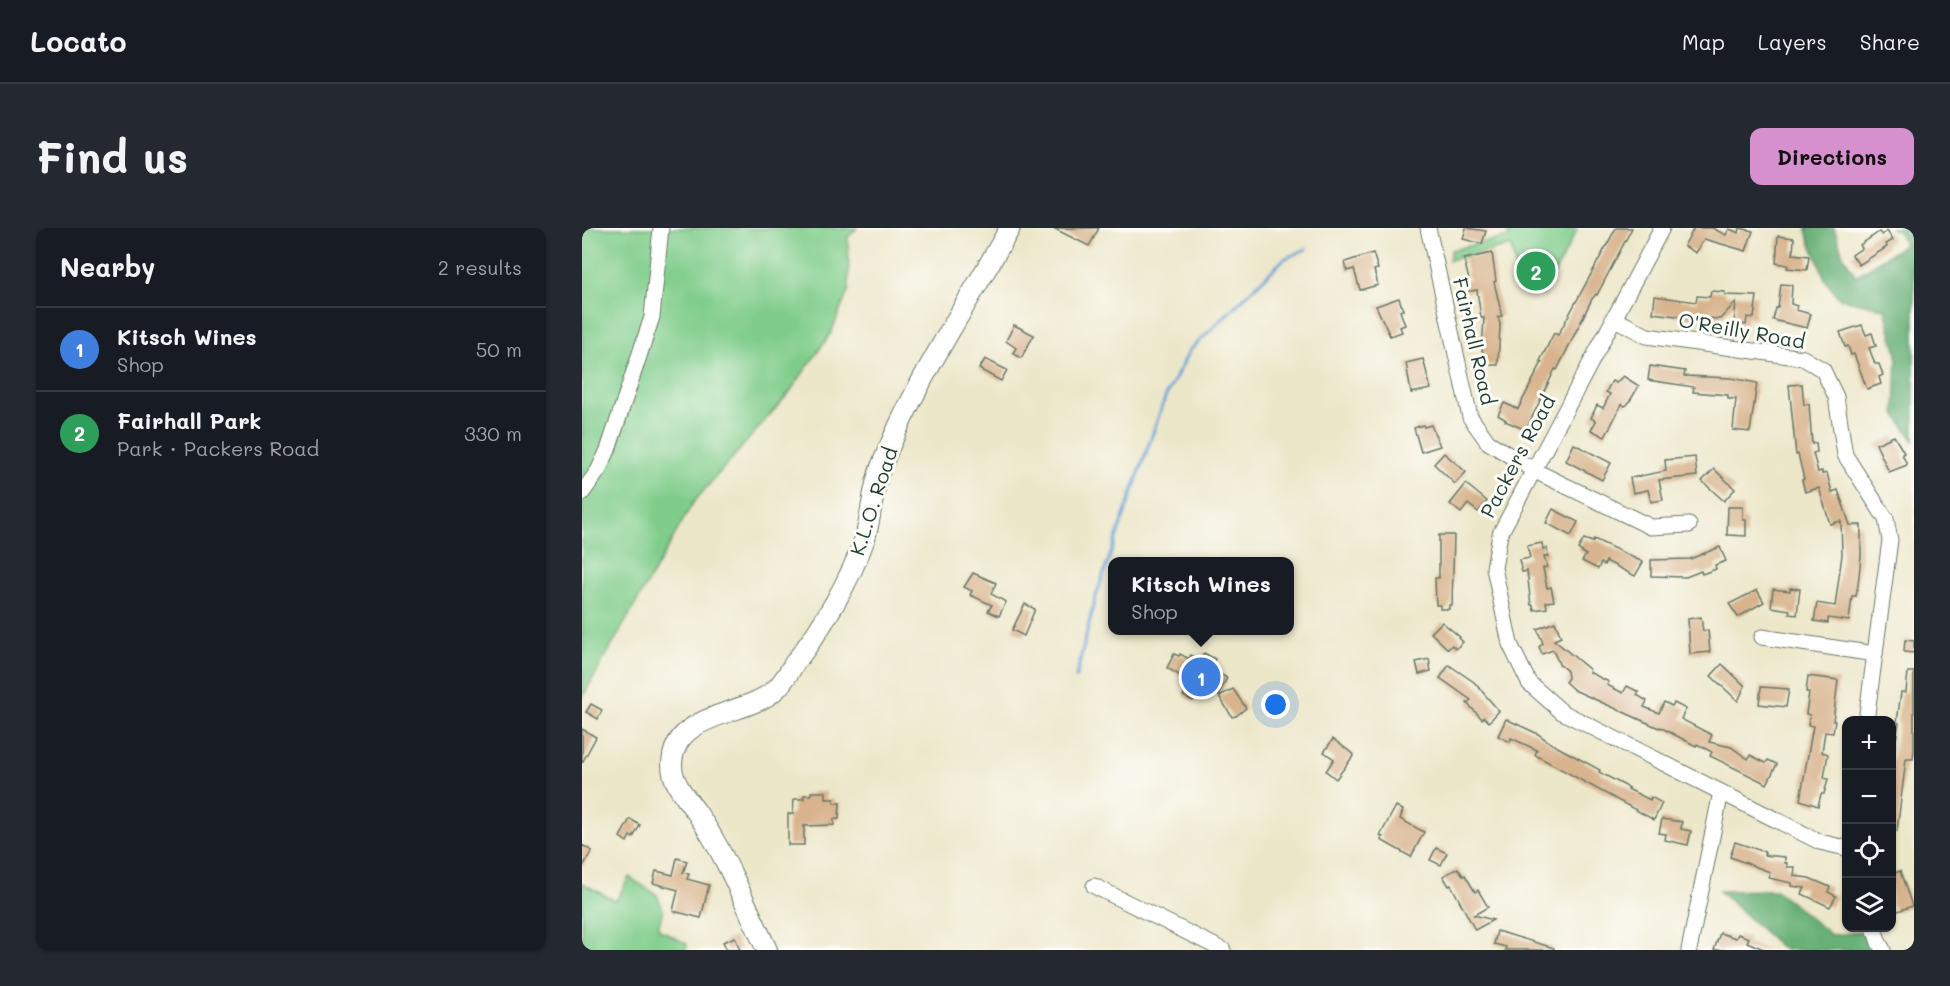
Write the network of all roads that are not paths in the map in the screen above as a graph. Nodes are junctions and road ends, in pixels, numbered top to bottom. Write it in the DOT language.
graph roads {
  1 [pos="661,228"];
  2 [pos="1010,228"];
  3 [pos="1428,228"];
  4 [pos="1662,228"];
  5 [pos="1614,318"];
  6 [pos="1533,470"];
  7 [pos="582,493"];
  8 [pos="1689,525"];
  9 [pos="1762,638"];
  10 [pos="1875,654"];
  11 [pos="1867,716"];
  12 [pos="1721,792"];
  13 [pos="1842,847"];
  14 [pos="1094,886"];
  15 [pos="1876,932"];
  16 [pos="767,950"];
  17 [pos="1223,950"];
  18 [pos="1689,950"];
  19 [pos="1883,950"];
  1 -- 7 [label="street"];
  2 -- 16 [label="main road, K.L.O. Road"];
  3 -- 6 [label="street, Fairhall Road"];
  4 -- 5 [label="street, Packers Road"];
  5 -- 6 [label="street, Packers Road"];
  5 -- 10 [label="street, O'Reilly Road"];
  6 -- 8 [label="street, Fairhall Road"];
  6 -- 12 [label="street, Packers Road"];
  9 -- 10 [label="street"];
  10 -- 11 [label="street, O'Reilly Road"];
  12 -- 13 [label="street, Packers Road"];
  12 -- 18 [label="street"];
  14 -- 17 [label="street"];
  15 -- 19 [label="street"];
}
